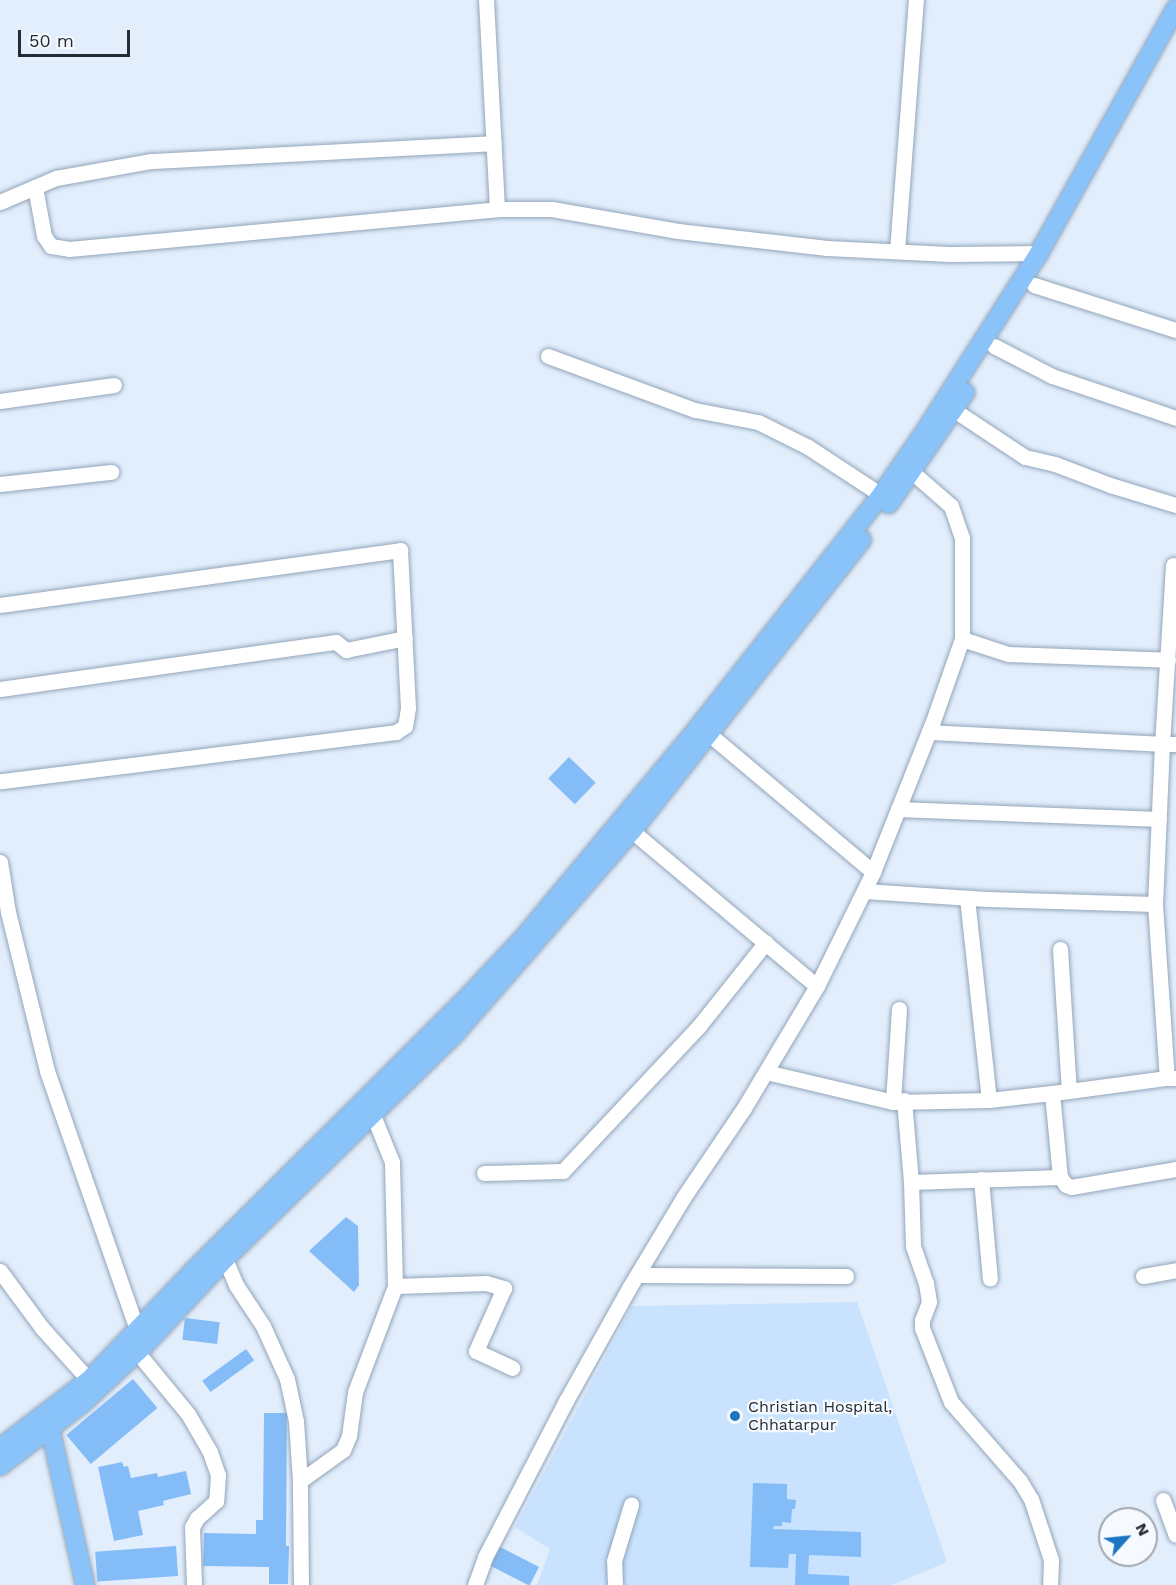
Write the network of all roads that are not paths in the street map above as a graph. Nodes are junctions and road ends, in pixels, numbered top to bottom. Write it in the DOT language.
graph roads {
  1 [pos="486,0"];
  2 [pos="916,0"];
  3 [pos="1176,8"];
  4 [pos="1176,35"];
  5 [pos="494,143"];
  6 [pos="36,187"];
  7 [pos="0,202"];
  8 [pos="497,209"];
  9 [pos="897,251"];
  10 [pos="1039,254"];
  11 [pos="1034,285"];
  12 [pos="1176,330"];
  13 [pos="994,346"];
  14 [pos="548,356"];
  15 [pos="114,385"];
  16 [pos="0,401"];
  17 [pos="954,410"];
  18 [pos="1176,418"];
  19 [pos="111,472"];
  20 [pos="912,473"];
  21 [pos="0,484"];
  22 [pos="886,498"];
  23 [pos="1176,505"];
  24 [pos="1173,564"];
  25 [pos="0,605"];
  26 [pos="405,638"];
  27 [pos="962,639"];
  28 [pos="1168,660"];
  29 [pos="0,689"];
  30 [pos="929,732"];
  31 [pos="709,734"];
  32 [pos="1169,744"];
  33 [pos="0,781"];
  34 [pos="898,808"];
  35 [pos="1159,819"];
  36 [pos="632,831"];
  37 [pos="0,862"];
  38 [pos="873,872"];
  39 [pos="864,891"];
  40 [pos="967,898"];
  41 [pos="1155,904"];
  42 [pos="4,913"];
  43 [pos="766,942"];
  44 [pos="1060,949"];
  45 [pos="817,986"];
  46 [pos="898,1009"];
  47 [pos="766,1072"];
  48 [pos="1172,1078"];
  49 [pos="1069,1091"];
  50 [pos="1052,1093"];
  51 [pos="989,1100"];
  52 [pos="898,1101"];
  53 [pos="373,1115"];
  54 [pos="1176,1169"];
  55 [pos="484,1173"];
  56 [pos="1060,1177"];
  57 [pos="981,1179"];
  58 [pos="911,1182"];
  59 [pos="225,1259"];
  60 [pos="1176,1270"];
  61 [pos="0,1271"];
  62 [pos="637,1275"];
  63 [pos="846,1276"];
  64 [pos="1143,1276"];
  65 [pos="990,1279"];
  66 [pos="395,1286"];
  67 [pos="141,1341"];
  68 [pos="512,1368"];
  69 [pos="93,1385"];
  70 [pos="50,1428"];
  71 [pos="0,1448"];
  72 [pos="0,1466"];
  73 [pos="300,1481"];
  74 [pos="1163,1500"];
  75 [pos="632,1505"];
  76 [pos="1176,1535"];
  77 [pos="85,1585"];
  78 [pos="194,1585"];
  79 [pos="301,1585"];
  80 [pos="474,1585"];
  81 [pos="615,1585"];
  82 [pos="1050,1585"];
  1 -- 5 [label="street"];
  2 -- 9 [label="street"];
  3 -- 10 [label="main road"];
  4 -- 11 [label="main road"];
  5 -- 6 [label="street"];
  5 -- 8 [label="street"];
  6 -- 7 [label="street"];
  6 -- 8 [label="street"];
  8 -- 9 [label="street"];
  9 -- 10 [label="street"];
  10 -- 22 [label="main road"];
  11 -- 12 [label="street"];
  11 -- 13 [label="main road"];
  13 -- 17 [label="main road"];
  13 -- 18 [label="street"];
  14 -- 22 [label="street"];
  15 -- 16 [label="street"];
  17 -- 20 [label="main road"];
  17 -- 23 [label="street"];
  19 -- 21 [label="street"];
  20 -- 22 [label="main road"];
  20 -- 27 [label="street"];
  22 -- 31 [label="main road"];
  22 -- 67 [label="main road"];
  24 -- 28 [label="street"];
  25 -- 26 [label="street"];
  26 -- 29 [label="street"];
  26 -- 33 [label="street"];
  27 -- 28 [label="street"];
  27 -- 30 [label="street"];
  28 -- 32 [label="street"];
  30 -- 32 [label="street"];
  30 -- 34 [label="street"];
  31 -- 36 [label="main road"];
  31 -- 38 [label="street"];
  32 -- 35 [label="street"];
  34 -- 35 [label="street"];
  34 -- 38 [label="street"];
  35 -- 41 [label="street"];
  36 -- 43 [label="street"];
  36 -- 53 [label="main road"];
  37 -- 42 [label="street"];
  38 -- 39 [label="street"];
  39 -- 40 [label="street"];
  39 -- 45 [label="street"];
  40 -- 41 [label="street"];
  40 -- 51 [label="street"];
  41 -- 48 [label="street"];
  42 -- 67 [label="street"];
  43 -- 45 [label="street"];
  43 -- 55 [label="street"];
  44 -- 49 [label="street"];
  45 -- 47 [label="street"];
  46 -- 52 [label="street"];
  47 -- 52 [label="street"];
  47 -- 62 [label="street"];
  48 -- 49 [label="street"];
  49 -- 50 [label="street"];
  50 -- 51 [label="street"];
  50 -- 56 [label="street"];
  51 -- 52 [label="street"];
  52 -- 58 [label="street"];
  53 -- 59 [label="main road"];
  53 -- 66 [label="street"];
  54 -- 56 [label="street"];
  56 -- 57 [label="street"];
  57 -- 58 [label="street"];
  57 -- 65 [label="street"];
  58 -- 82 [label="street"];
  59 -- 67 [label="main road"];
  59 -- 73 [label="street"];
  60 -- 64 [label="street"];
  61 -- 69 [label="street"];
  62 -- 63 [label="street"];
  62 -- 80 [label="street"];
  66 -- 68 [label="street"];
  66 -- 73 [label="street"];
  67 -- 69 [label="main road"];
  67 -- 78 [label="street"];
  69 -- 70 [label="main road"];
  69 -- 71 [label="main road"];
  70 -- 72 [label="main road"];
  70 -- 77 [label="main road"];
  73 -- 79 [label="street"];
  74 -- 76 [label="street"];
  75 -- 81 [label="street"];
}
